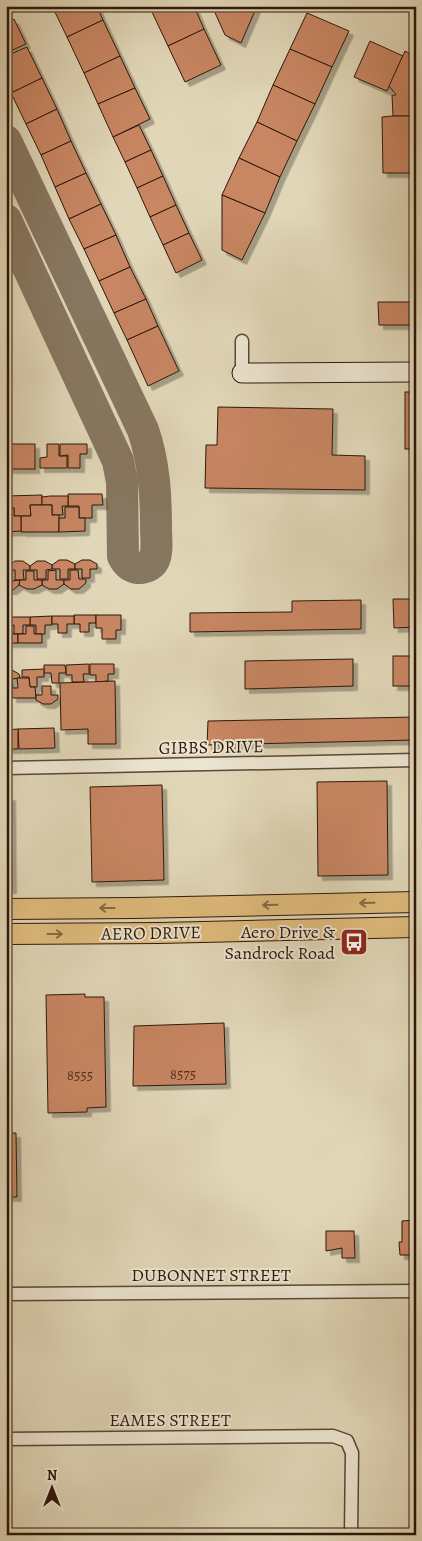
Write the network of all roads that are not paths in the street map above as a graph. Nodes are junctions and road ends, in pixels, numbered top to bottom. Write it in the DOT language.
graph roads {
  1 [pos="242,341"];
  2 [pos="416,372"];
  3 [pos="242,373"];
  4 [pos="416,760"];
  5 [pos="6,768"];
  6 [pos="416,902"];
  7 [pos="6,909"];
  8 [pos="416,927"];
  9 [pos="6,934"];
  10 [pos="416,1291"];
  11 [pos="6,1294"];
  12 [pos="6,1439"];
  13 [pos="351,1535"];
  1 -- 3 [label="street"];
  2 -- 3 [label="street"];
  4 -- 5 [label="street, GIBBS DRIVE"];
  6 -- 7 [label="main road, AERO DRIVE, one-way"];
  9 -- 8 [label="main road, AERO DRIVE, one-way"];
  10 -- 11 [label="street, DUBONNET STREET"];
  12 -- 13 [label="street, EAMES STREET"];
}
